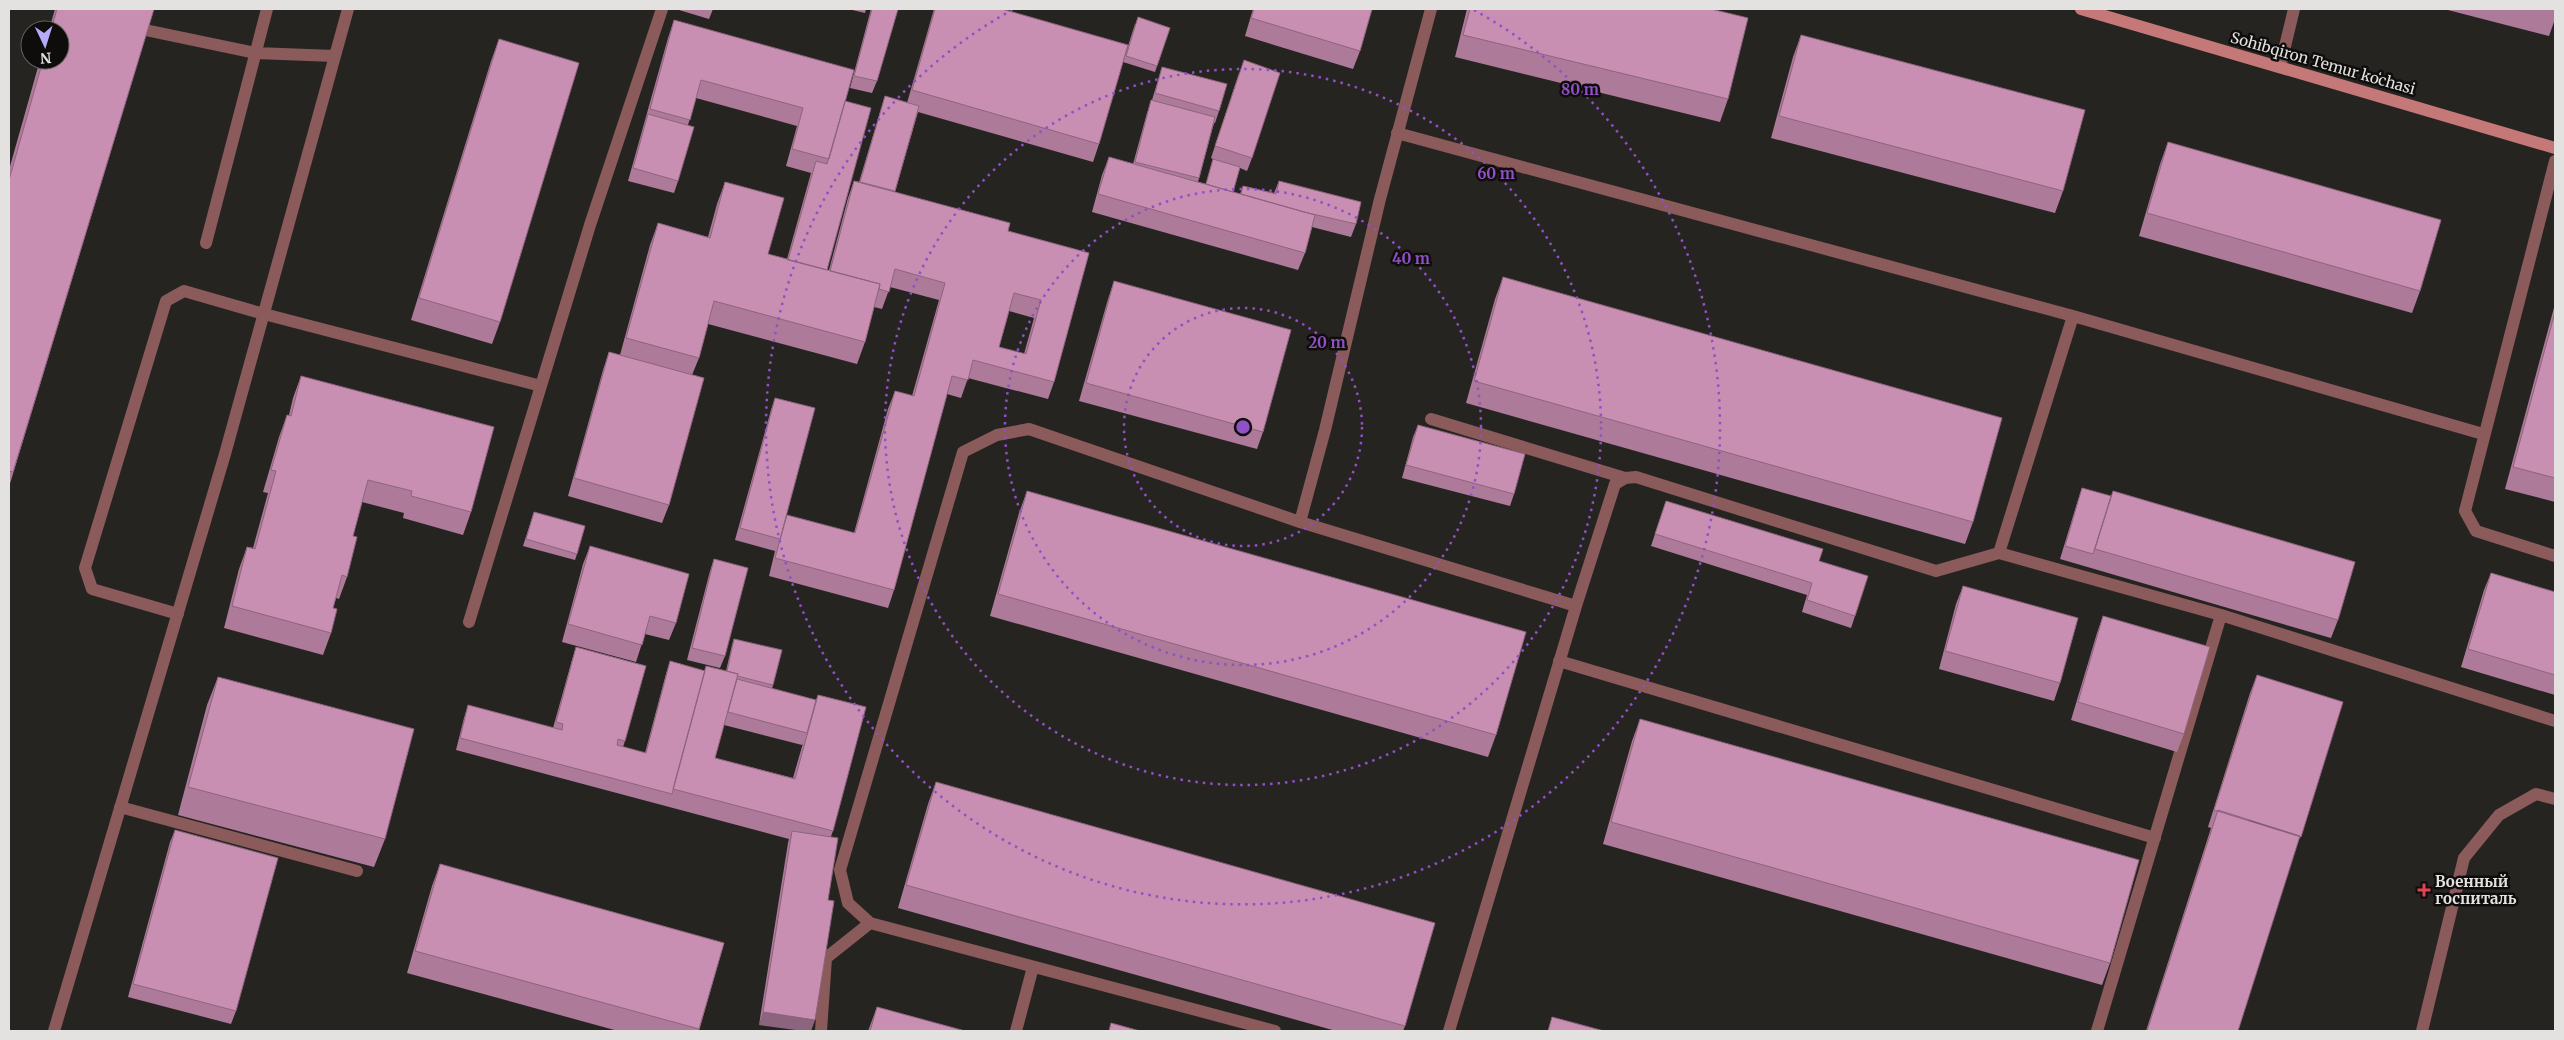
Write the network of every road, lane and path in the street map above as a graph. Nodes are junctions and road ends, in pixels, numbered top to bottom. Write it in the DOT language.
graph roads {
  1 [pos="267,9"];
  2 [pos="348,9"];
  3 [pos="662,9"];
  4 [pos="1431,9"];
  5 [pos="2081,9"];
  6 [pos="2294,9"];
  7 [pos="2111,13"];
  8 [pos="121,24"];
  9 [pos="255,54"];
  10 [pos="335,56"];
  11 [pos="2280,67"];
  12 [pos="1397,133"];
  13 [pos="2555,148"];
  14 [pos="2555,161"];
  15 [pos="206,243"];
  16 [pos="264,314"];
  17 [pos="2073,316"];
  18 [pos="541,386"];
  19 [pos="1430,419"];
  20 [pos="2484,434"];
  21 [pos="1625,478"];
  22 [pos="1300,522"];
  23 [pos="1999,552"];
  24 [pos="2555,556"];
  25 [pos="1576,606"];
  26 [pos="178,614"];
  27 [pos="2221,615"];
  28 [pos="470,622"];
  29 [pos="1559,661"];
  30 [pos="2555,721"];
  31 [pos="2555,800"];
  32 [pos="120,807"];
  33 [pos="2155,838"];
  34 [pos="357,871"];
  35 [pos="870,924"];
  36 [pos="1034,967"];
  37 [pos="54,1031"];
  38 [pos="821,1031"];
  39 [pos="1016,1031"];
  40 [pos="1275,1031"];
  41 [pos="1450,1031"];
  42 [pos="2097,1031"];
  43 [pos="2422,1031"];
  1 -- 9 [label="lane"];
  2 -- 10 [label="lane"];
  3 -- 18 [label="lane"];
  4 -- 12 [label="lane"];
  5 -- 7 [label="main road, Sohibqiron Temur koʻchasi"];
  6 -- 11 [label="lane"];
  7 -- 11 [label="main road, Sohibqiron Temur koʻchasi"];
  8 -- 9 [label="lane"];
  9 -- 10 [label="lane"];
  9 -- 15 [label="lane"];
  10 -- 16 [label="lane"];
  11 -- 13 [label="main road, Sohibqiron Temur koʻchasi"];
  12 -- 17 [label="lane"];
  12 -- 22 [label="lane"];
  14 -- 20 [label="lane"];
  16 -- 18 [label="lane"];
  16 -- 26 [label="lane"];
  16 -- 26 [label="lane"];
  17 -- 20 [label="lane"];
  17 -- 23 [label="lane"];
  18 -- 28 [label="lane"];
  19 -- 21 [label="lane"];
  20 -- 24 [label="lane"];
  21 -- 23 [label="lane"];
  21 -- 25 [label="lane"];
  22 -- 25 [label="lane"];
  22 -- 35 [label="lane"];
  23 -- 27 [label="lane"];
  25 -- 29 [label="lane"];
  26 -- 32 [label="lane"];
  27 -- 30 [label="lane"];
  27 -- 33 [label="lane"];
  29 -- 33 [label="lane"];
  29 -- 41 [label="lane"];
  31 -- 43 [label="lane"];
  32 -- 34 [label="lane"];
  32 -- 37 [label="lane"];
  33 -- 42 [label="lane"];
  35 -- 36 [label="lane"];
  35 -- 38 [label="lane"];
  36 -- 39 [label="lane"];
  36 -- 40 [label="lane"];
}
